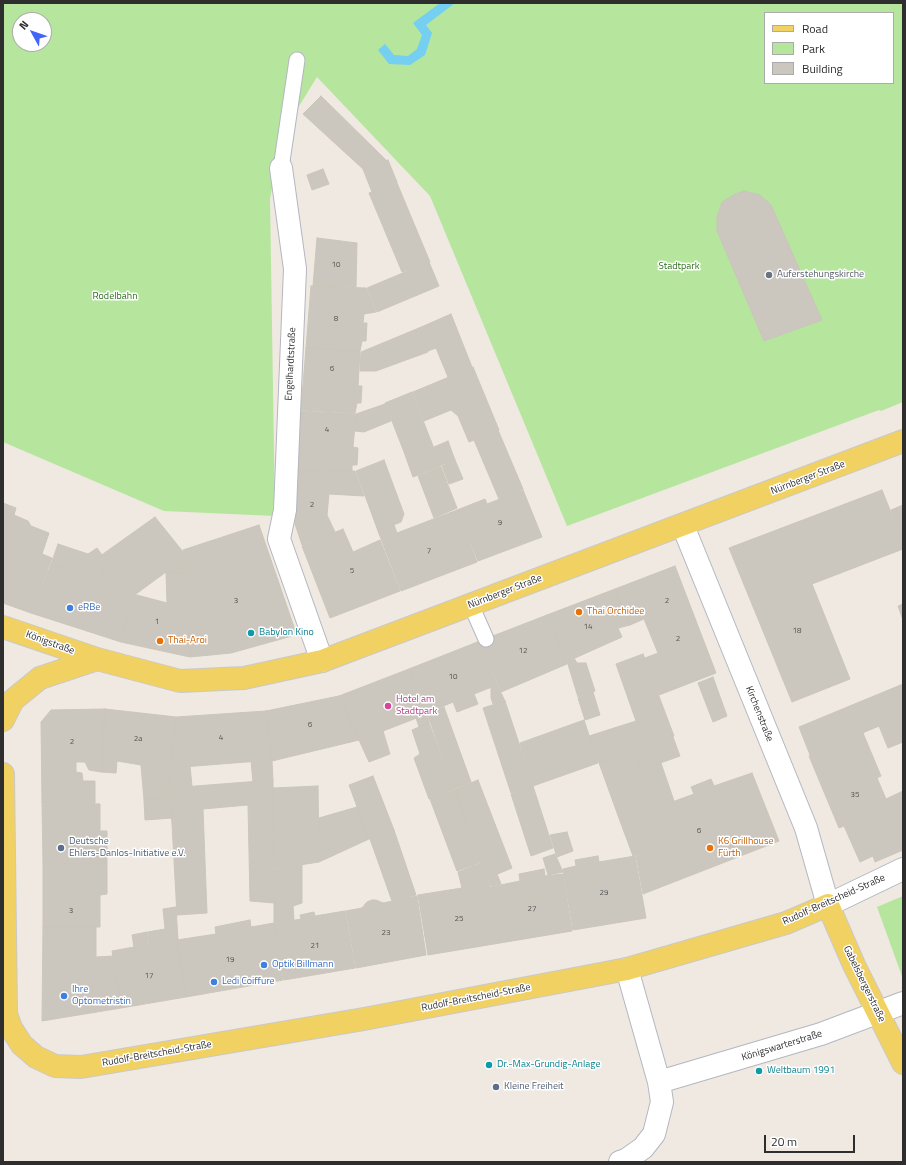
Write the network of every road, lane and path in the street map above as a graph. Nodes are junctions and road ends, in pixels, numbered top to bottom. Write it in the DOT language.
graph roads {
  1 [pos="297,60"];
  2 [pos="281,168"];
  3 [pos="903,441"];
  4 [pos="683,526"];
  5 [pos="471,605"];
  6 [pos="3,627"];
  7 [pos="486,639"];
  8 [pos="97,659"];
  9 [pos="322,661"];
  10 [pos="3,720"];
  11 [pos="3,774"];
  12 [pos="903,869"];
  13 [pos="828,905"];
  14 [pos="627,969"];
  15 [pos="903,1003"];
  16 [pos="877,1013"];
  17 [pos="7,1032"];
  18 [pos="903,1063"];
  19 [pos="660,1082"];
  20 [pos="620,1162"];
  1 -- 2 [label="lane, Engelhardtstraße"];
  2 -- 9 [label="street, Engelhardtstraße"];
  3 -- 4 [label="main road, Nürnberger Straße"];
  4 -- 5 [label="main road, Nürnberger Straße"];
  4 -- 13 [label="street, Kirchenstraße"];
  5 -- 7 [label="lane"];
  5 -- 9 [label="main road, Nürnberger Straße"];
  6 -- 8 [label="main road, Königstraße"];
  8 -- 9 [label="main road, Nürnberger Straße"];
  8 -- 10 [label="main road"];
  11 -- 17 [label="main road, Rudolf-Breitscheid-Straße"];
  12 -- 13 [label="street, Rudolf-Breitscheid-Straße"];
  13 -- 14 [label="main road, Rudolf-Breitscheid-Straße"];
  13 -- 16 [label="main road, Gabelsbergerstraße"];
  14 -- 17 [label="main road, Rudolf-Breitscheid-Straße"];
  14 -- 19 [label="street"];
  15 -- 16 [label="street, Königswarterstraße"];
  16 -- 18 [label="main road, Gabelsbergerstraße"];
  16 -- 19 [label="street, Königswarterstraße"];
  19 -- 20 [label="street"];
}
